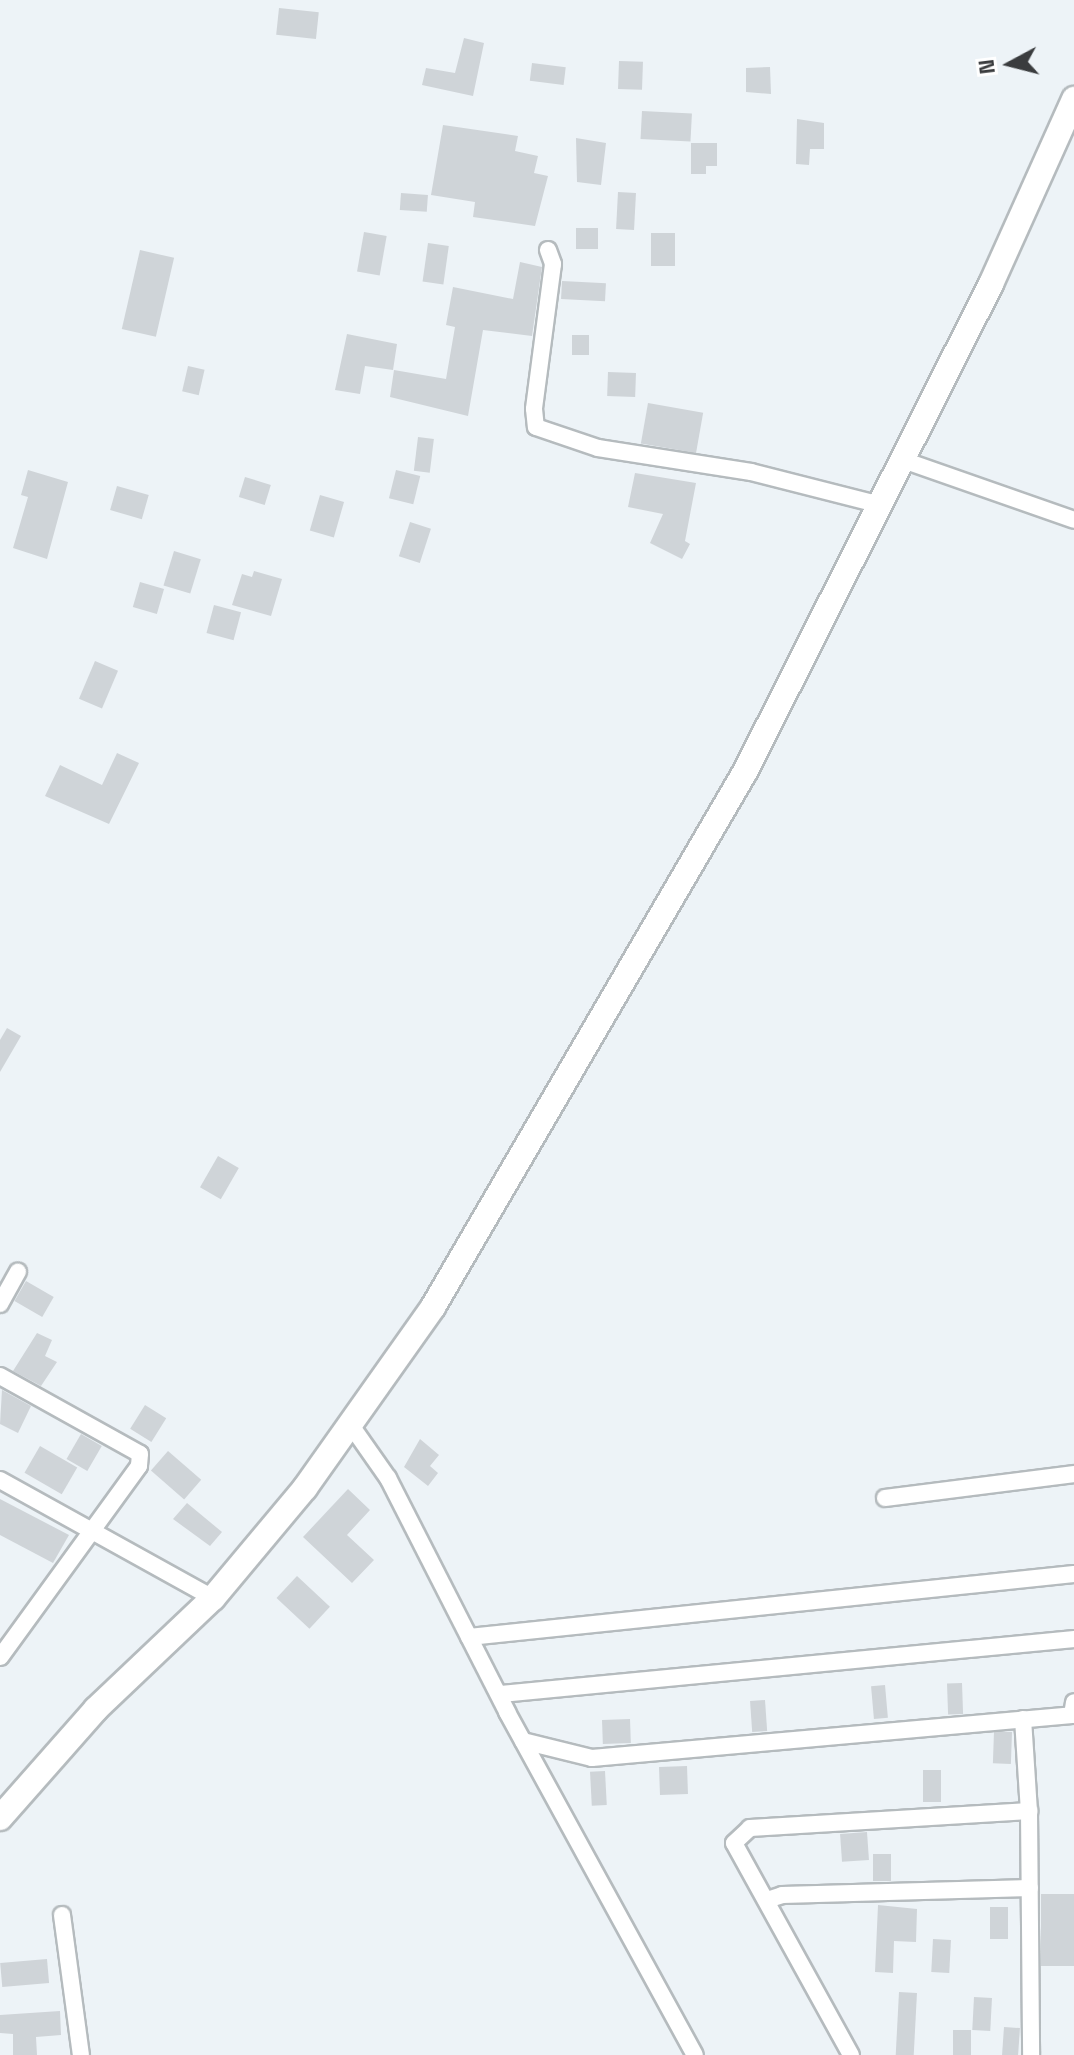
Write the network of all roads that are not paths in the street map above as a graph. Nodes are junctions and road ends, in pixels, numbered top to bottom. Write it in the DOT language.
graph roads {
  1 [pos="1074,99"];
  2 [pos="548,250"];
  3 [pos="903,460"];
  4 [pos="880,505"];
  5 [pos="1074,520"];
  6 [pos="18,1272"];
  7 [pos="0,1304"];
  8 [pos="0,1376"];
  9 [pos="350,1424"];
  10 [pos="1074,1474"];
  11 [pos="0,1480"];
  12 [pos="885,1498"];
  13 [pos="91,1530"];
  14 [pos="1074,1574"];
  15 [pos="213,1598"];
  16 [pos="469,1637"];
  17 [pos="1074,1639"];
  18 [pos="0,1657"];
  19 [pos="501,1694"];
  20 [pos="1074,1702"];
  21 [pos="1023,1719"];
  22 [pos="523,1741"];
  23 [pos="1029,1811"];
  24 [pos="0,1818"];
  25 [pos="1030,1888"];
  26 [pos="767,1900"];
  27 [pos="62,1915"];
  28 [pos="81,2055"];
  29 [pos="695,2055"];
  30 [pos="851,2055"];
  31 [pos="1031,2055"];
  1 -- 3 [label="street"];
  2 -- 4 [label="street"];
  3 -- 4 [label="street"];
  3 -- 5 [label="street"];
  4 -- 9 [label="street"];
  6 -- 7 [label="street"];
  8 -- 13 [label="street"];
  9 -- 15 [label="street"];
  9 -- 16 [label="street"];
  10 -- 12 [label="street"];
  11 -- 13 [label="street"];
  13 -- 15 [label="street"];
  13 -- 18 [label="street"];
  14 -- 16 [label="street"];
  15 -- 24 [label="street"];
  16 -- 19 [label="street"];
  17 -- 19 [label="street"];
  19 -- 22 [label="street"];
  20 -- 21 [label="street"];
  21 -- 22 [label="street"];
  21 -- 23 [label="street"];
  22 -- 29 [label="street"];
  23 -- 25 [label="street"];
  23 -- 26 [label="street"];
  25 -- 26 [label="street"];
  25 -- 31 [label="street"];
  26 -- 30 [label="street"];
  27 -- 28 [label="street"];
}
